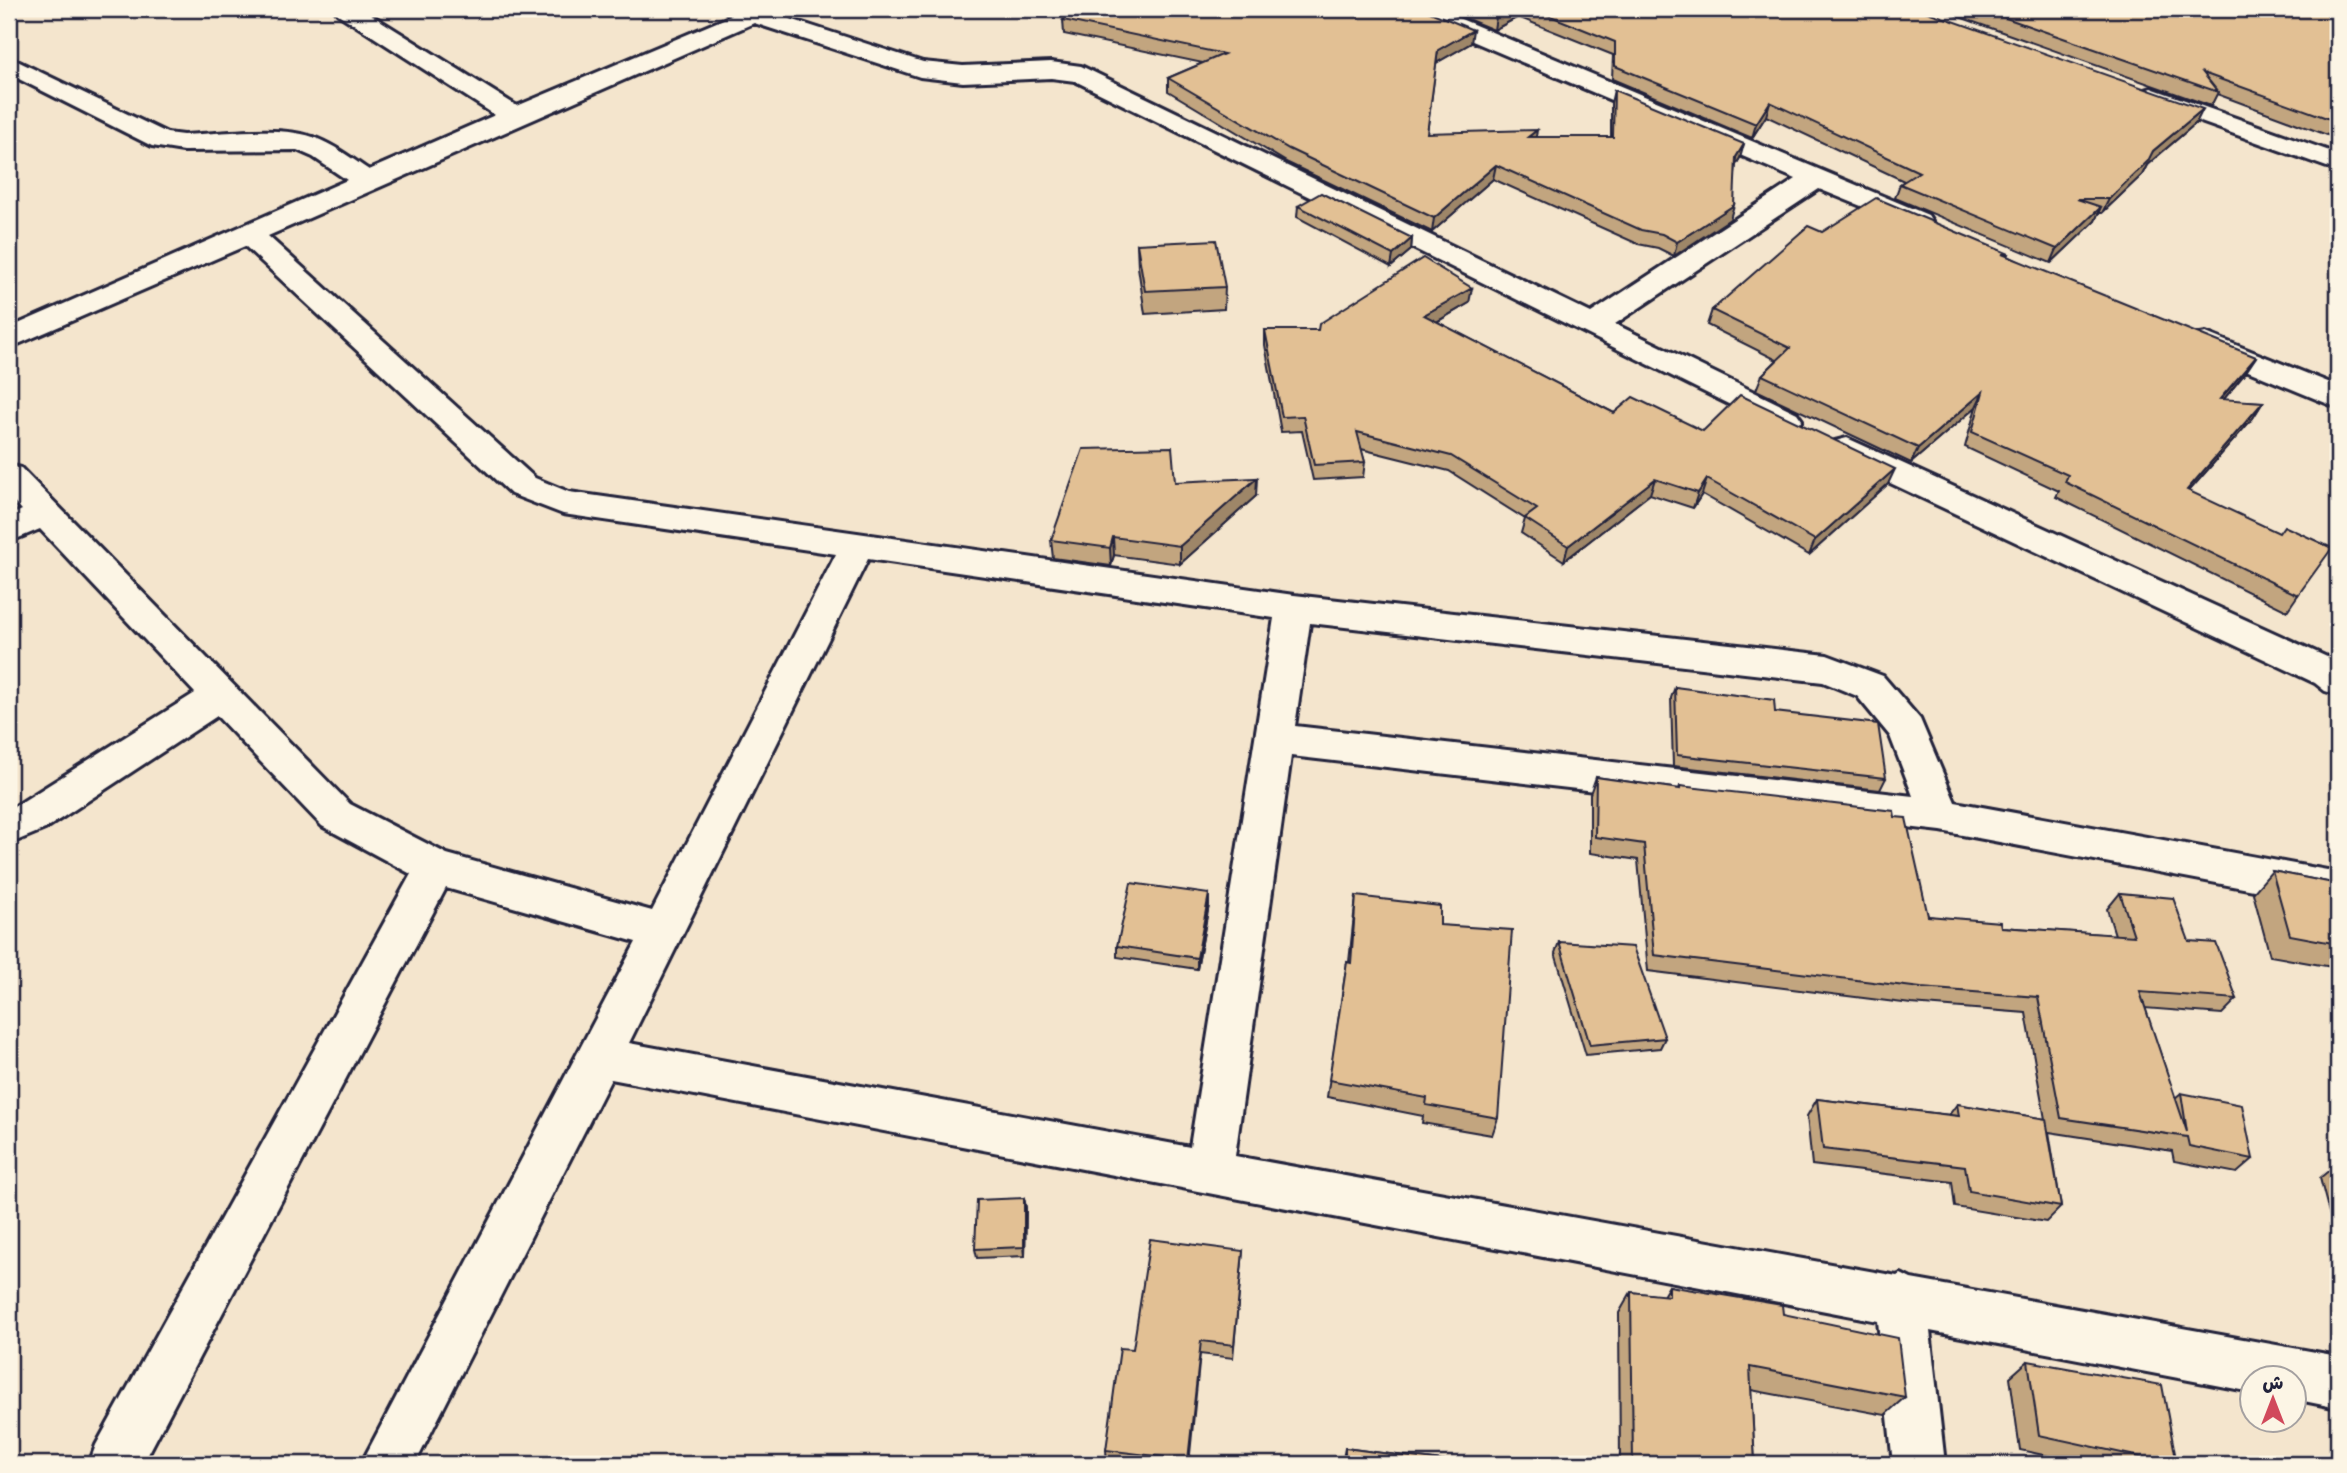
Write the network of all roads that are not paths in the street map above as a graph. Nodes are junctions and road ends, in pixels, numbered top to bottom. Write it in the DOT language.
graph roads {
  1 [pos="346,9"];
  2 [pos="1418,9"];
  3 [pos="751,11"];
  4 [pos="9,64"];
  5 [pos="2131,89"];
  6 [pos="515,116"];
  7 [pos="2338,163"];
  8 [pos="1817,178"];
  9 [pos="366,181"];
  10 [pos="1945,232"];
  11 [pos="248,233"];
  12 [pos="1592,325"];
  13 [pos="2188,334"];
  14 [pos="9,339"];
  15 [pos="2338,398"];
  16 [pos="9,476"];
  17 [pos="45,513"];
  18 [pos="9,530"];
  19 [pos="858,545"];
  20 [pos="1294,608"];
  21 [pos="2338,681"];
  22 [pos="221,695"];
  23 [pos="1276,739"];
  24 [pos="1941,815"];
  25 [pos="9,828"];
  26 [pos="436,868"];
  27 [pos="2338,889"];
  28 [pos="661,931"];
  29 [pos="599,1058"];
  30 [pos="1209,1173"];
  31 [pos="1901,1299"];
  32 [pos="2338,1382"];
  33 [pos="115,1464"];
  34 [pos="387,1464"];
  35 [pos="1919,1464"];
  1 -- 6 [label="street"];
  2 -- 8 [label="street"];
  3 -- 6 [label="street"];
  3 -- 12 [label="street"];
  4 -- 9 [label="street"];
  5 -- 7 [label="street"];
  6 -- 9 [label="street"];
  8 -- 10 [label="street"];
  8 -- 12 [label="street"];
  9 -- 11 [label="street"];
  11 -- 14 [label="street"];
  11 -- 19 [label="street"];
  12 -- 21 [label="street"];
  13 -- 15 [label="street"];
  16 -- 17 [label="street"];
  17 -- 18 [label="street"];
  17 -- 22 [label="street"];
  19 -- 20 [label="street"];
  19 -- 28 [label="street"];
  20 -- 23 [label="street"];
  20 -- 24 [label="street"];
  22 -- 25 [label="street"];
  22 -- 26 [label="street"];
  23 -- 24 [label="street"];
  23 -- 30 [label="street"];
  24 -- 27 [label="street"];
  26 -- 28 [label="street"];
  26 -- 33 [label="street"];
  28 -- 29 [label="street"];
  29 -- 30 [label="street"];
  29 -- 34 [label="street"];
  30 -- 31 [label="street"];
  31 -- 32 [label="street"];
  31 -- 35 [label="street"];
}
